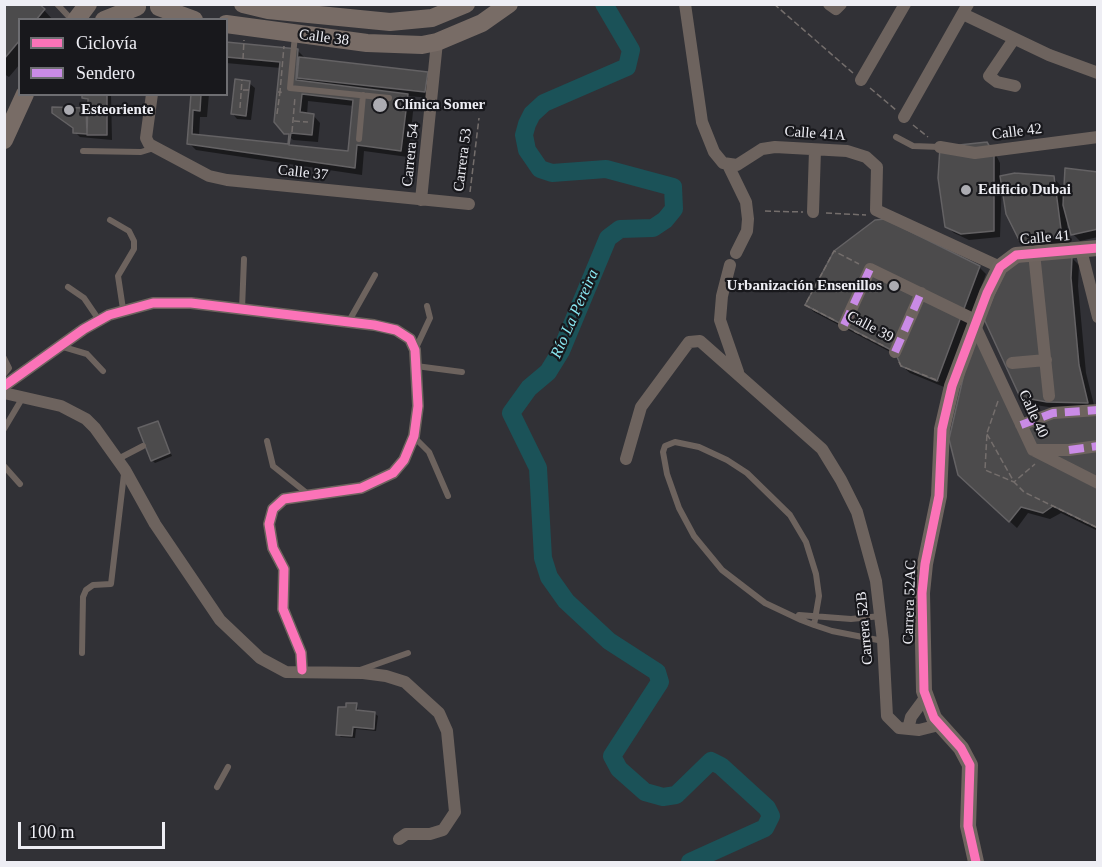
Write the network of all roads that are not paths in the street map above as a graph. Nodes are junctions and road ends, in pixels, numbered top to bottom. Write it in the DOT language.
graph roads {
  1 [pos="57,4"];
  2 [pos="243,4"];
  3 [pos="466,4"];
  4 [pos="509,4"];
  5 [pos="685,4"];
  6 [pos="905,4"];
  7 [pos="134,6"];
  8 [pos="162,6"];
  9 [pos="966,9"];
  10 [pos="82,11"];
  11 [pos="108,18"];
  12 [pos="189,18"];
  13 [pos="228,24"];
  14 [pos="290,34"];
  15 [pos="1014,39"];
  16 [pos="429,43"];
  17 [pos="1098,73"];
  18 [pos="861,80"];
  19 [pos="1015,86"];
  20 [pos="18,89"];
  21 [pos="363,95"];
  22 [pos="24,96"];
  23 [pos="152,96"];
  24 [pos="389,98"];
  25 [pos="4,116"];
  26 [pos="904,117"];
  27 [pos="896,137"];
  28 [pos="1098,137"];
  29 [pos="359,139"];
  30 [pos="4,140"];
  31 [pos="940,147"];
  32 [pos="155,148"];
  33 [pos="815,150"];
  34 [pos="83,152"];
  35 [pos="728,165"];
  36 [pos="421,200"];
  37 [pos="469,204"];
  38 [pos="813,212"];
  39 [pos="110,220"];
  40 [pos="1089,249"];
  41 [pos="736,253"];
  42 [pos="1034,253"];
  43 [pos="244,259"];
  44 [pos="730,265"];
  45 [pos="1000,267"];
  46 [pos="375,275"];
  47 [pos="68,287"];
  48 [pos="921,293"];
  49 [pos="427,306"];
  50 [pos="123,309"];
  51 [pos="242,309"];
  52 [pos="1098,317"];
  53 [pos="99,320"];
  54 [pos="348,322"];
  55 [pos="976,324"];
  56 [pos="844,325"];
  57 [pos="60,346"];
  58 [pos="415,350"];
  59 [pos="895,352"];
  60 [pos="4,358"];
  61 [pos="1046,360"];
  62 [pos="1012,363"];
  63 [pos="416,366"];
  64 [pos="103,372"];
  65 [pos="462,372"];
  66 [pos="4,375"];
  67 [pos="739,375"];
  68 [pos="4,386"];
  69 [pos="4,393"];
  70 [pos="1049,396"];
  71 [pos="24,397"];
  72 [pos="1098,410"];
  73 [pos="1021,424"];
  74 [pos="4,429"];
  75 [pos="414,436"];
  76 [pos="267,441"];
  77 [pos="143,446"];
  78 [pos="1098,446"];
  79 [pos="1038,454"];
  80 [pos="626,459"];
  81 [pos="121,465"];
  82 [pos="4,466"];
  83 [pos="1098,483"];
  84 [pos="21,484"];
  85 [pos="309,494"];
  86 [pos="448,496"];
  87 [pos="882,616"];
  88 [pos="815,621"];
  89 [pos="883,641"];
  90 [pos="82,653"];
  91 [pos="408,653"];
  92 [pos="302,670"];
  93 [pos="354,672"];
  94 [pos="926,698"];
  95 [pos="939,725"];
  96 [pos="908,729"];
  97 [pos="228,767"];
  98 [pos="218,787"];
  99 [pos="399,839"];
  100 [pos="976,862"];
  1 -- 10 [label="lane"];
  2 -- 3 [label="main road, Calle 38"];
  4 -- 16 [label="main road"];
  5 -- 35 [label="street"];
  6 -- 18 [label="street"];
  7 -- 8 [label="main road"];
  7 -- 11 [label="main road"];
  8 -- 12 [label="main road"];
  9 -- 15 [label="street"];
  9 -- 26 [label="street"];
  13 -- 14 [label="main road, Calle 38"];
  14 -- 16 [label="main road, Calle 38"];
  14 -- 21 [label="lane"];
  15 -- 17 [label="street"];
  15 -- 19 [label="street"];
  16 -- 36 [label="street, Carrera 54"];
  20 -- 25 [label="main road"];
  21 -- 24 [label="lane"];
  21 -- 29 [label="lane"];
  22 -- 30 [label="main road"];
  23 -- 32 [label="street, Calle 37"];
  27 -- 31 [label="lane"];
  28 -- 31 [label="street, Calle 42"];
  32 -- 34 [label="lane"];
  32 -- 36 [label="street, Calle 37"];
  33 -- 35 [label="street, Calle 41A"];
  33 -- 38 [label="street"];
  33 -- 45 [label="street, Calle 41A"];
  35 -- 41 [label="street"];
  36 -- 37 [label="street, Calle 37"];
  39 -- 50 [label="lane"];
  40 -- 42 [label="street, Calle 41"];
  40 -- 52 [label="street"];
  42 -- 45 [label="street, Calle 41"];
  42 -- 61 [label="street"];
  43 -- 51 [label="lane"];
  44 -- 67 [label="street"];
  45 -- 55 [label="street, Carrera 52AC"];
  46 -- 54 [label="lane"];
  47 -- 53 [label="lane"];
  48 -- 55 [label="street"];
  48 -- 56 [label="street"];
  48 -- 59 [label="street"];
  49 -- 58 [label="lane"];
  50 -- 51 [label="street"];
  50 -- 53 [label="street"];
  51 -- 54 [label="street"];
  53 -- 57 [label="street"];
  54 -- 58 [label="street"];
  55 -- 73 [label="street, Calle 40"];
  55 -- 94 [label="street, Carrera 52AC"];
  57 -- 64 [label="lane"];
  57 -- 68 [label="street"];
  58 -- 63 [label="street"];
  60 -- 66 [label="lane"];
  61 -- 62 [label="street"];
  61 -- 70 [label="street"];
  63 -- 65 [label="lane"];
  63 -- 75 [label="street"];
  67 -- 80 [label="street, Carrera 52B"];
  67 -- 87 [label="street, Carrera 52B"];
  69 -- 71 [label="street"];
  71 -- 74 [label="lane"];
  71 -- 81 [label="street"];
  72 -- 73 [label="street"];
  73 -- 79 [label="street, Calle 40"];
  75 -- 85 [label="street"];
  75 -- 86 [label="lane"];
  76 -- 85 [label="lane"];
  77 -- 81 [label="lane"];
  78 -- 79 [label="street"];
  79 -- 83 [label="street, Calle 40"];
  81 -- 90 [label="lane"];
  81 -- 92 [label="street"];
  82 -- 84 [label="lane"];
  85 -- 92 [label="street"];
  87 -- 88 [label="lane"];
  87 -- 89 [label="street, Carrera 52B"];
  88 -- 88 [label="lane"];
  88 -- 89 [label="lane"];
  89 -- 96 [label="street, Carrera 52B"];
  91 -- 93 [label="lane"];
  92 -- 93 [label="street"];
  93 -- 99 [label="street"];
  94 -- 95 [label="street, Carrera 52AC"];
  94 -- 96 [label="street"];
  95 -- 96 [label="street"];
  95 -- 100 [label="street, Carrera 52AC"];
  97 -- 98 [label="lane"];
}
